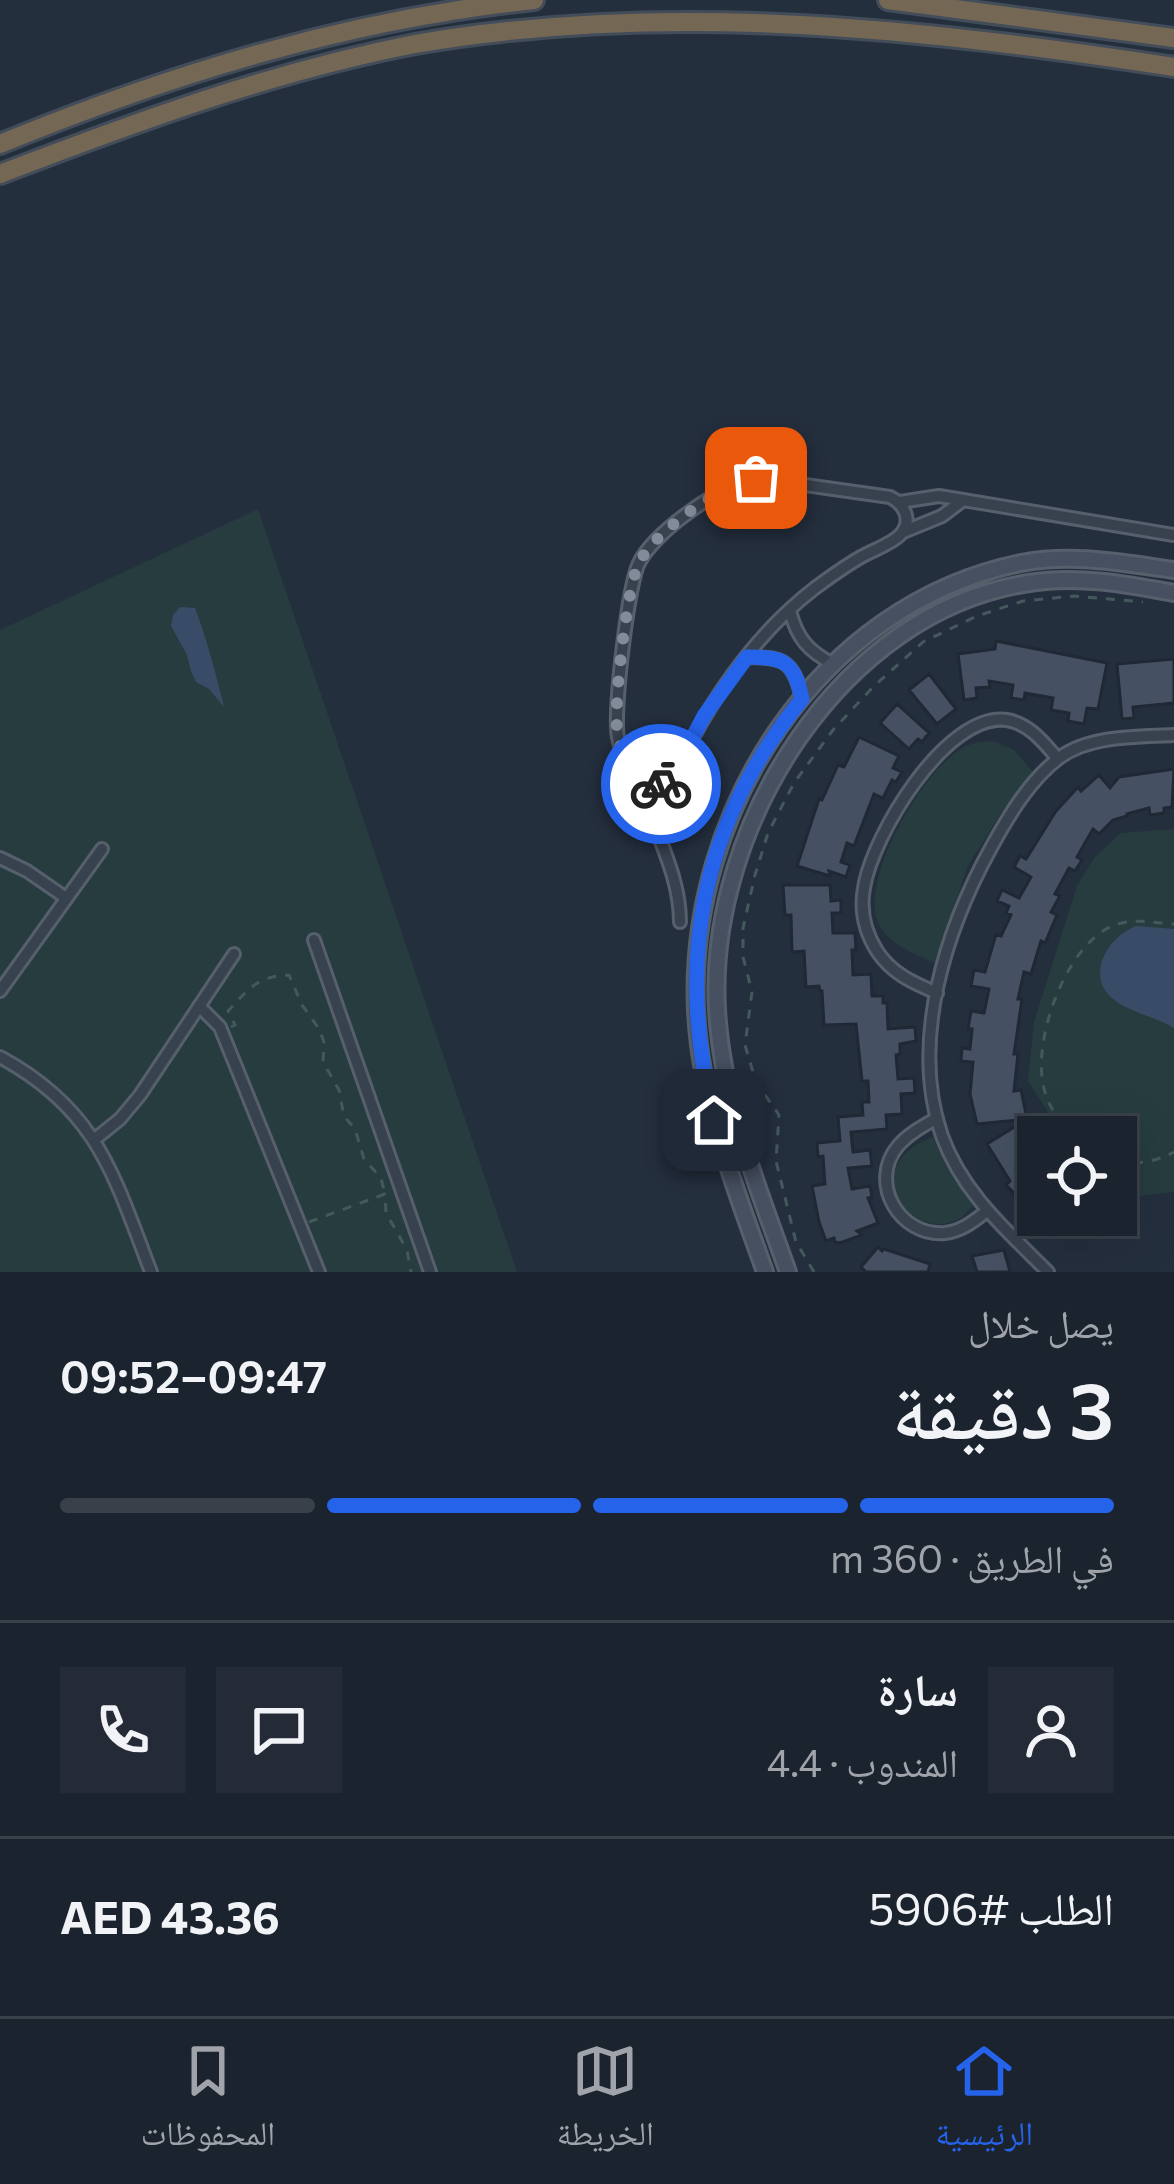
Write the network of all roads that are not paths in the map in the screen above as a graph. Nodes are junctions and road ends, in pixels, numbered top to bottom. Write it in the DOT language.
graph roads {
  1 [pos="534,0"];
  2 [pos="888,0"];
  3 [pos="1174,38"];
  4 [pos="1174,68"];
  5 [pos="0,144"];
  6 [pos="0,174"];
  7 [pos="962,501"];
  8 [pos="900,502"];
  9 [pos="903,532"];
  10 [pos="1174,535"];
  11 [pos="1174,570"];
  12 [pos="1174,592"];
  13 [pos="790,611"];
  14 [pos="747,657"];
  15 [pos="833,664"];
  16 [pos="802,699"];
  17 [pos="1174,735"];
  18 [pos="1058,759"];
  19 [pos="634,781"];
  20 [pos="670,782"];
  21 [pos="651,815"];
  22 [pos="102,849"];
  23 [pos="0,858"];
  24 [pos="67,898"];
  25 [pos="680,922"];
  26 [pos="314,940"];
  27 [pos="234,954"];
  28 [pos="0,991"];
  29 [pos="937,992"];
  30 [pos="199,1006"];
  31 [pos="0,1057"];
  32 [pos="937,1118"];
  33 [pos="95,1139"];
  34 [pos="987,1210"];
  35 [pos="151,1272"];
  36 [pos="320,1272"];
  37 [pos="430,1272"];
  38 [pos="765,1272"];
  39 [pos="788,1272"];
  40 [pos="1048,1272"];
  1 -- 5 [label="highway"];
  2 -- 3 [label="highway"];
  4 -- 6 [label="highway"];
  7 -- 8 [label="street"];
  7 -- 9 [label="street"];
  7 -- 10 [label="street"];
  8 -- 9 [label="street"];
  8 -- 19 [label="street"];
  9 -- 13 [label="street"];
  11 -- 15 [label="street"];
  12 -- 39 [label="street"];
  13 -- 14 [label="street"];
  13 -- 15 [label="street"];
  14 -- 16 [label="street"];
  14 -- 20 [label="street"];
  15 -- 16 [label="street"];
  16 -- 38 [label="street"];
  17 -- 18 [label="street"];
  18 -- 29 [label="street"];
  18 -- 29 [label="street"];
  19 -- 20 [label="street"];
  19 -- 21 [label="street"];
  20 -- 21 [label="street"];
  21 -- 25 [label="street"];
  22 -- 24 [label="street"];
  23 -- 24 [label="street"];
  24 -- 28 [label="street"];
  26 -- 37 [label="street"];
  27 -- 30 [label="street"];
  29 -- 32 [label="street"];
  30 -- 33 [label="street"];
  30 -- 36 [label="street"];
  31 -- 33 [label="street"];
  32 -- 34 [label="street"];
  32 -- 34 [label="street"];
  33 -- 35 [label="street"];
  34 -- 40 [label="street"];
}
